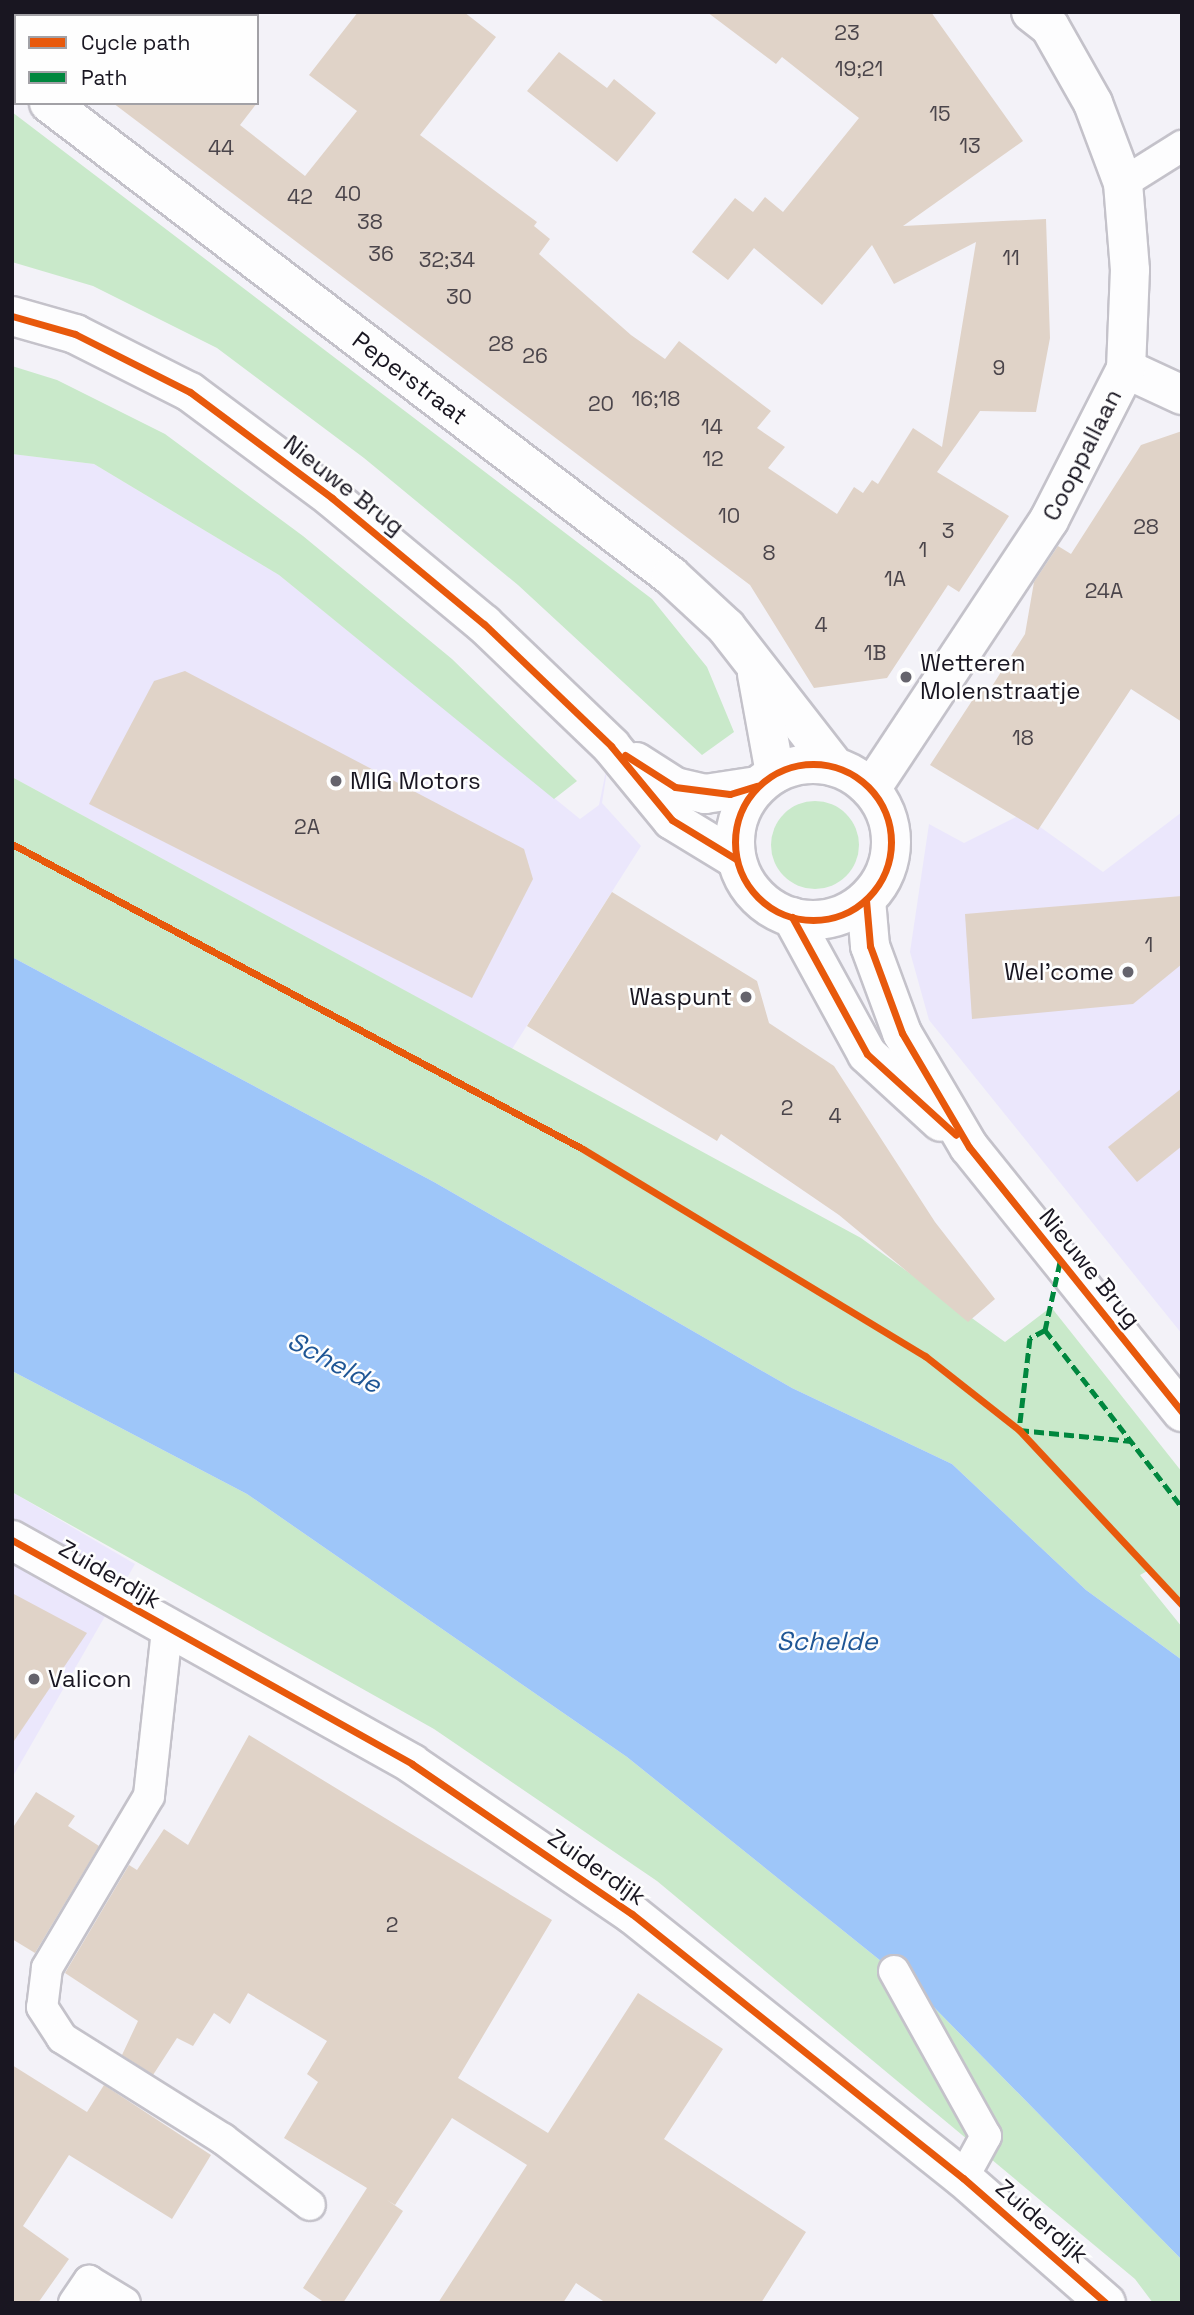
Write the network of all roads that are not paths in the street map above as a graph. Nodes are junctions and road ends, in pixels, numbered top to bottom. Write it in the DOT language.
graph roads {
  1 [pos="1031,12"];
  2 [pos="52,105"];
  3 [pos="1182,146"];
  4 [pos="1123,183"];
  5 [pos="12,316"];
  6 [pos="1126,369"];
  7 [pos="1182,395"];
  8 [pos="756,668"];
  9 [pos="611,746"];
  10 [pos="835,766"];
  11 [pos="766,780"];
  12 [pos="871,789"];
  13 [pos="736,859"];
  14 [pos="866,900"];
  15 [pos="792,917"];
  16 [pos="969,1147"];
  17 [pos="1182,1412"];
  18 [pos="12,1540"];
  19 [pos="167,1630"];
  20 [pos="894,1971"];
  21 [pos="963,2178"];
  22 [pos="310,2205"];
  23 [pos="74,2303"];
  24 [pos="125,2303"];
  25 [pos="1105,2303"];
  1 -- 4 [label="street, Cooppallaan"];
  2 -- 8 [label="street, Peperstraat"];
  3 -- 4 [label="lane"];
  4 -- 6 [label="street, Cooppallaan"];
  5 -- 9 [label="street, Nieuwe Brug"];
  6 -- 7 [label="street"];
  6 -- 12 [label="street, Cooppallaan"];
  8 -- 10 [label="street, Peperstraat"];
  8 -- 11 [label="street, Peperstraat"];
  9 -- 11 [label="street, Nieuwe Brug"];
  9 -- 13 [label="street, Nieuwe Brug"];
  10 -- 11 [label="street, Nieuwe Brug"];
  10 -- 12 [label="street"];
  11 -- 13 [label="street"];
  12 -- 14 [label="street"];
  13 -- 15 [label="street"];
  14 -- 15 [label="street"];
  14 -- 16 [label="street, Nieuwe Brug"];
  15 -- 16 [label="street, Nieuwe Brug"];
  16 -- 17 [label="street, Nieuwe Brug"];
  18 -- 19 [label="street, Zuiderdijk"];
  19 -- 21 [label="street, Zuiderdijk"];
  19 -- 22 [label="lane, Zuiderdijk"];
  20 -- 21 [label="lane"];
  21 -- 25 [label="street, Zuiderdijk"];
  23 -- 24 [label="lane"];
}
